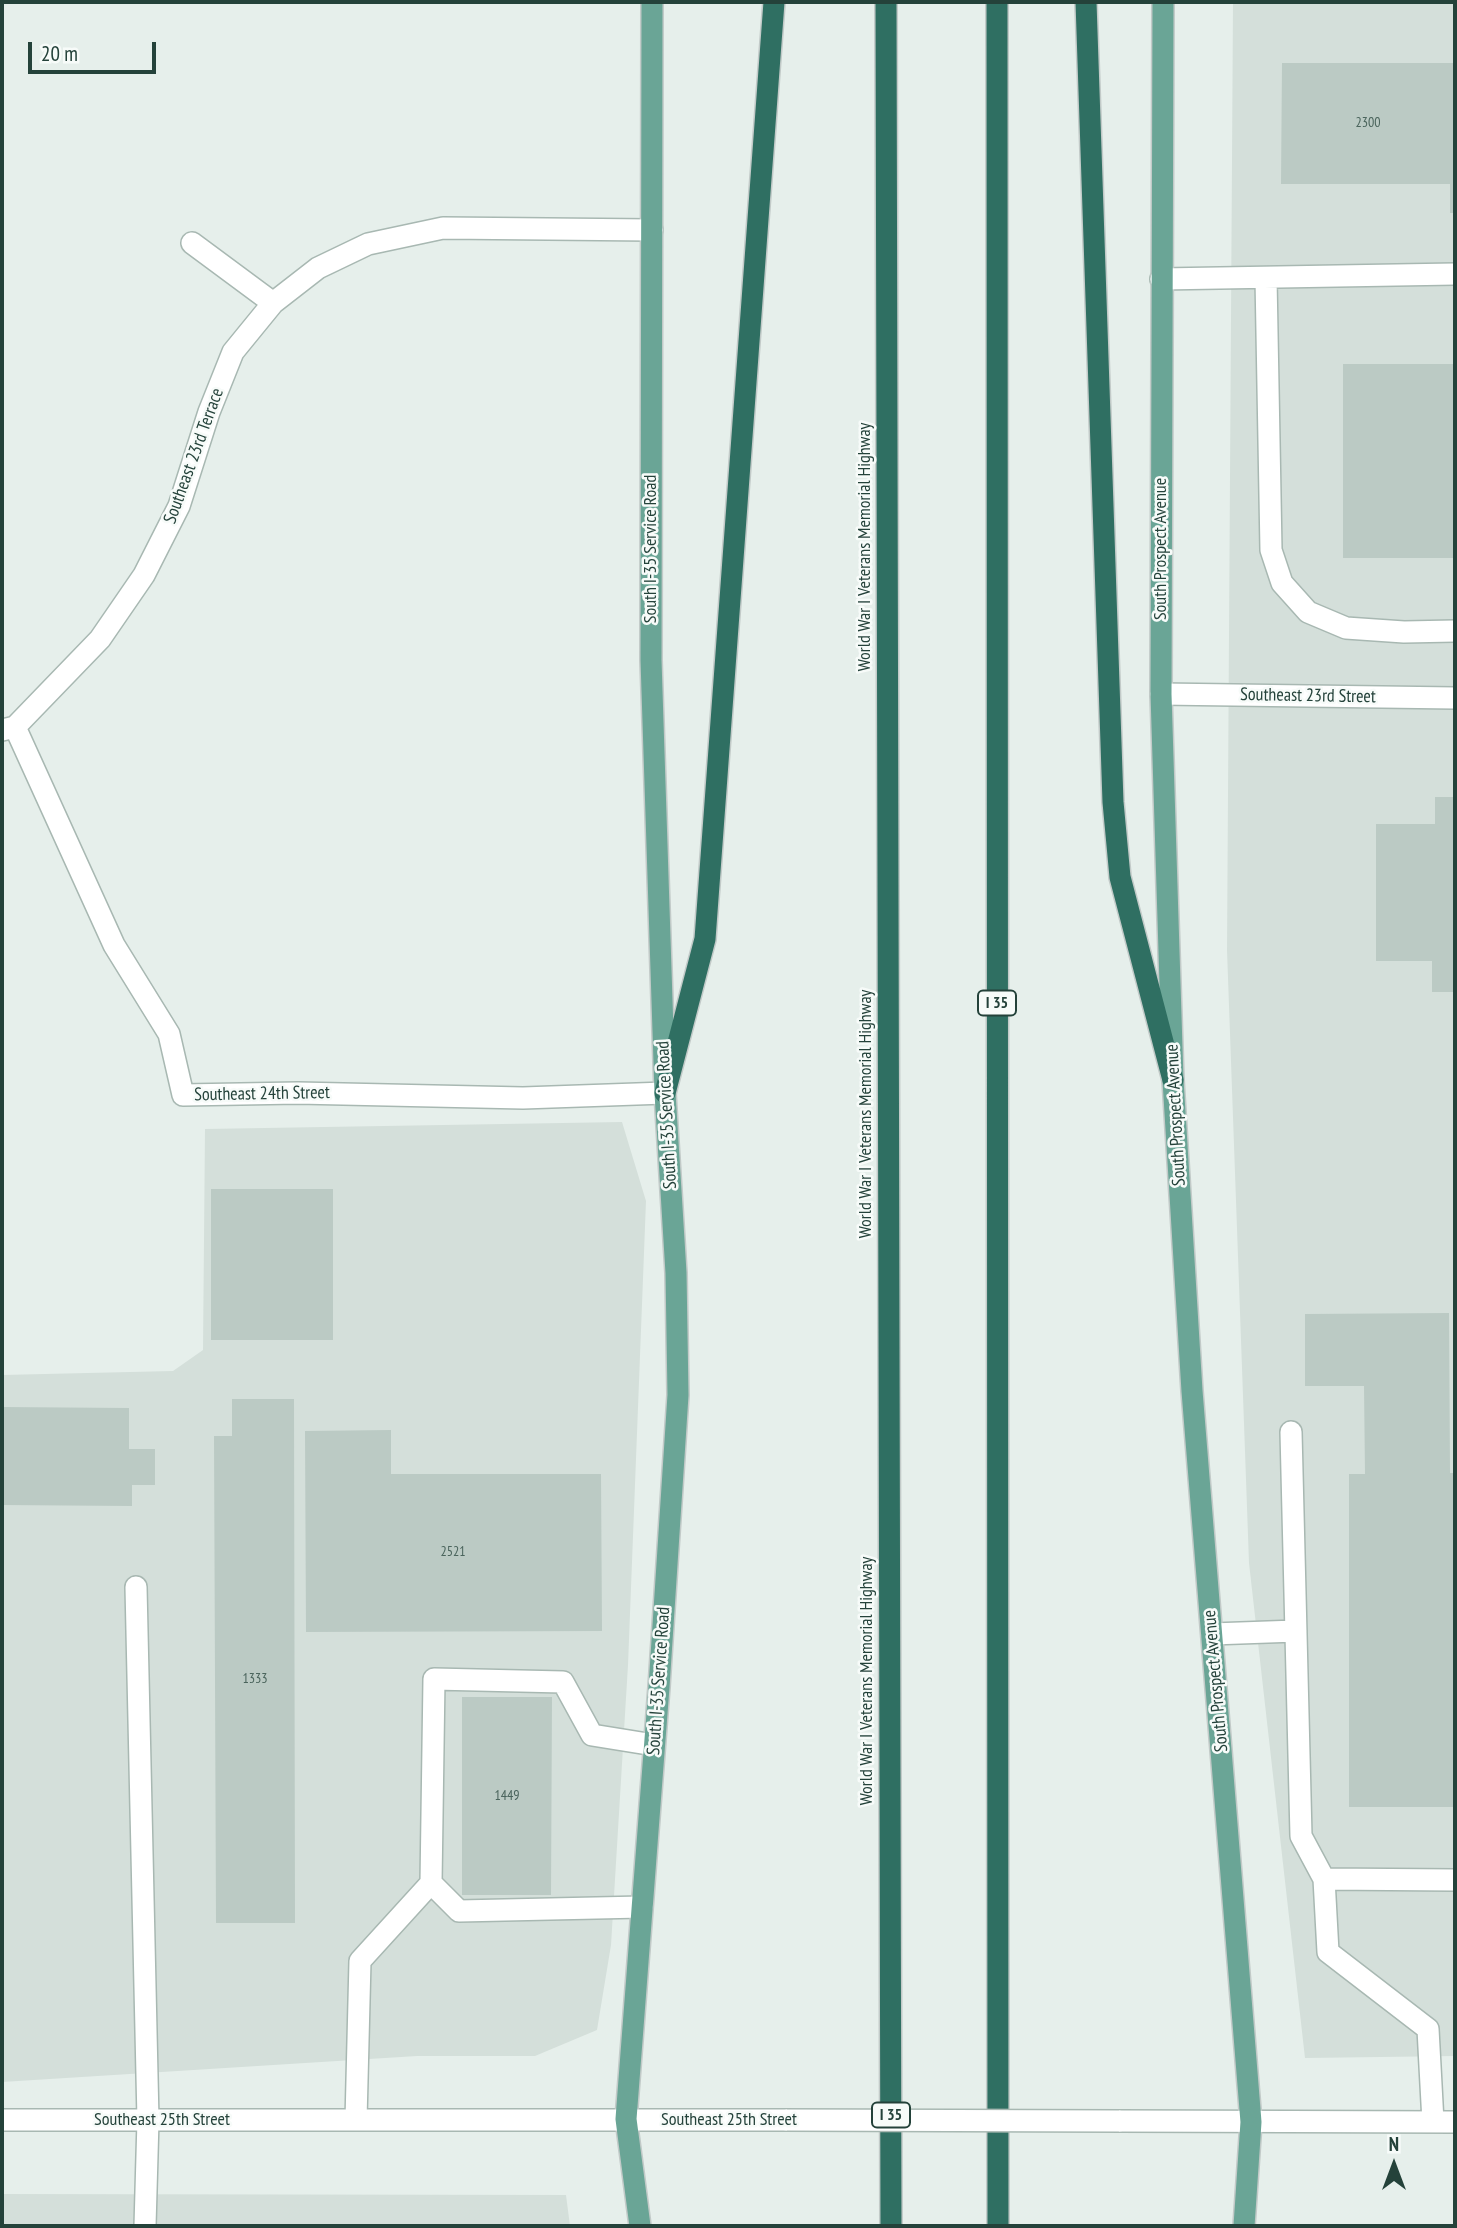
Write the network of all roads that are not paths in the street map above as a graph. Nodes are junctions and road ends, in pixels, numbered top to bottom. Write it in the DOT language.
graph roads {
  1 [pos="652,2"];
  2 [pos="774,2"];
  3 [pos="886,2"];
  4 [pos="997,2"];
  5 [pos="1086,2"];
  6 [pos="1163,2"];
  7 [pos="652,230"];
  8 [pos="192,243"];
  9 [pos="1455,274"];
  10 [pos="1266,278"];
  11 [pos="1161,279"];
  12 [pos="273,303"];
  13 [pos="1455,631"];
  14 [pos="1161,694"];
  15 [pos="1455,698"];
  16 [pos="8,729"];
  17 [pos="1173,1080"];
  18 [pos="665,1093"];
  19 [pos="1291,1432"];
  20 [pos="136,1587"];
  21 [pos="1296,1631"];
  22 [pos="1212,1634"];
  23 [pos="654,1745"];
  24 [pos="1324,1879"];
  25 [pos="1455,1880"];
  26 [pos="430,1883"];
  27 [pos="642,1907"];
  28 [pos="626,2119"];
  29 [pos="2,2120"];
  30 [pos="148,2120"];
  31 [pos="356,2120"];
  32 [pos="1251,2122"];
  33 [pos="1433,2122"];
  34 [pos="1455,2122"];
  35 [pos="145,2226"];
  36 [pos="640,2226"];
  37 [pos="891,2226"];
  38 [pos="998,2226"];
  39 [pos="1244,2226"];
  1 -- 7 [label="main road, South I-35 Service Road"];
  2 -- 18 [label="highway"];
  3 -- 37 [label="highway, World War I Veterans Memorial Highway / I 35"];
  4 -- 38 [label="highway, I 35"];
  5 -- 17 [label="highway"];
  6 -- 11 [label="main road, South Prospect Avenue"];
  7 -- 12 [label="street, Southeast 23rd Terrace"];
  7 -- 18 [label="main road, South I-35 Service Road"];
  8 -- 12 [label="street"];
  9 -- 10 [label="street"];
  10 -- 11 [label="street"];
  10 -- 13 [label="street"];
  11 -- 14 [label="main road, South Prospect Avenue"];
  12 -- 16 [label="street, Southeast 23rd Terrace"];
  14 -- 15 [label="street, Southeast 23rd Street"];
  14 -- 17 [label="main road, South Prospect Avenue"];
  16 -- 18 [label="street, Southeast 24th Street"];
  17 -- 22 [label="main road, South Prospect Avenue"];
  18 -- 23 [label="main road, South I-35 Service Road"];
  19 -- 21 [label="street"];
  20 -- 30 [label="street"];
  21 -- 22 [label="street"];
  21 -- 24 [label="street"];
  22 -- 32 [label="main road, South Prospect Avenue"];
  23 -- 26 [label="street"];
  23 -- 27 [label="main road, South I-35 Service Road"];
  24 -- 25 [label="street"];
  24 -- 33 [label="street"];
  26 -- 27 [label="street"];
  26 -- 31 [label="street"];
  27 -- 28 [label="main road, South I-35 Service Road"];
  28 -- 31 [label="street, Southeast 25th Street"];
  28 -- 32 [label="street, Southeast 25th Street, bridge"];
  28 -- 36 [label="main road, South I-35 Service Road"];
  29 -- 30 [label="street, Southeast 25th Street"];
  30 -- 31 [label="street, Southeast 25th Street"];
  30 -- 35 [label="street"];
  32 -- 33 [label="street, Southeast 25th Street"];
  32 -- 39 [label="main road, South Prospect Avenue"];
  33 -- 34 [label="street, Southeast 25th Street"];
}
